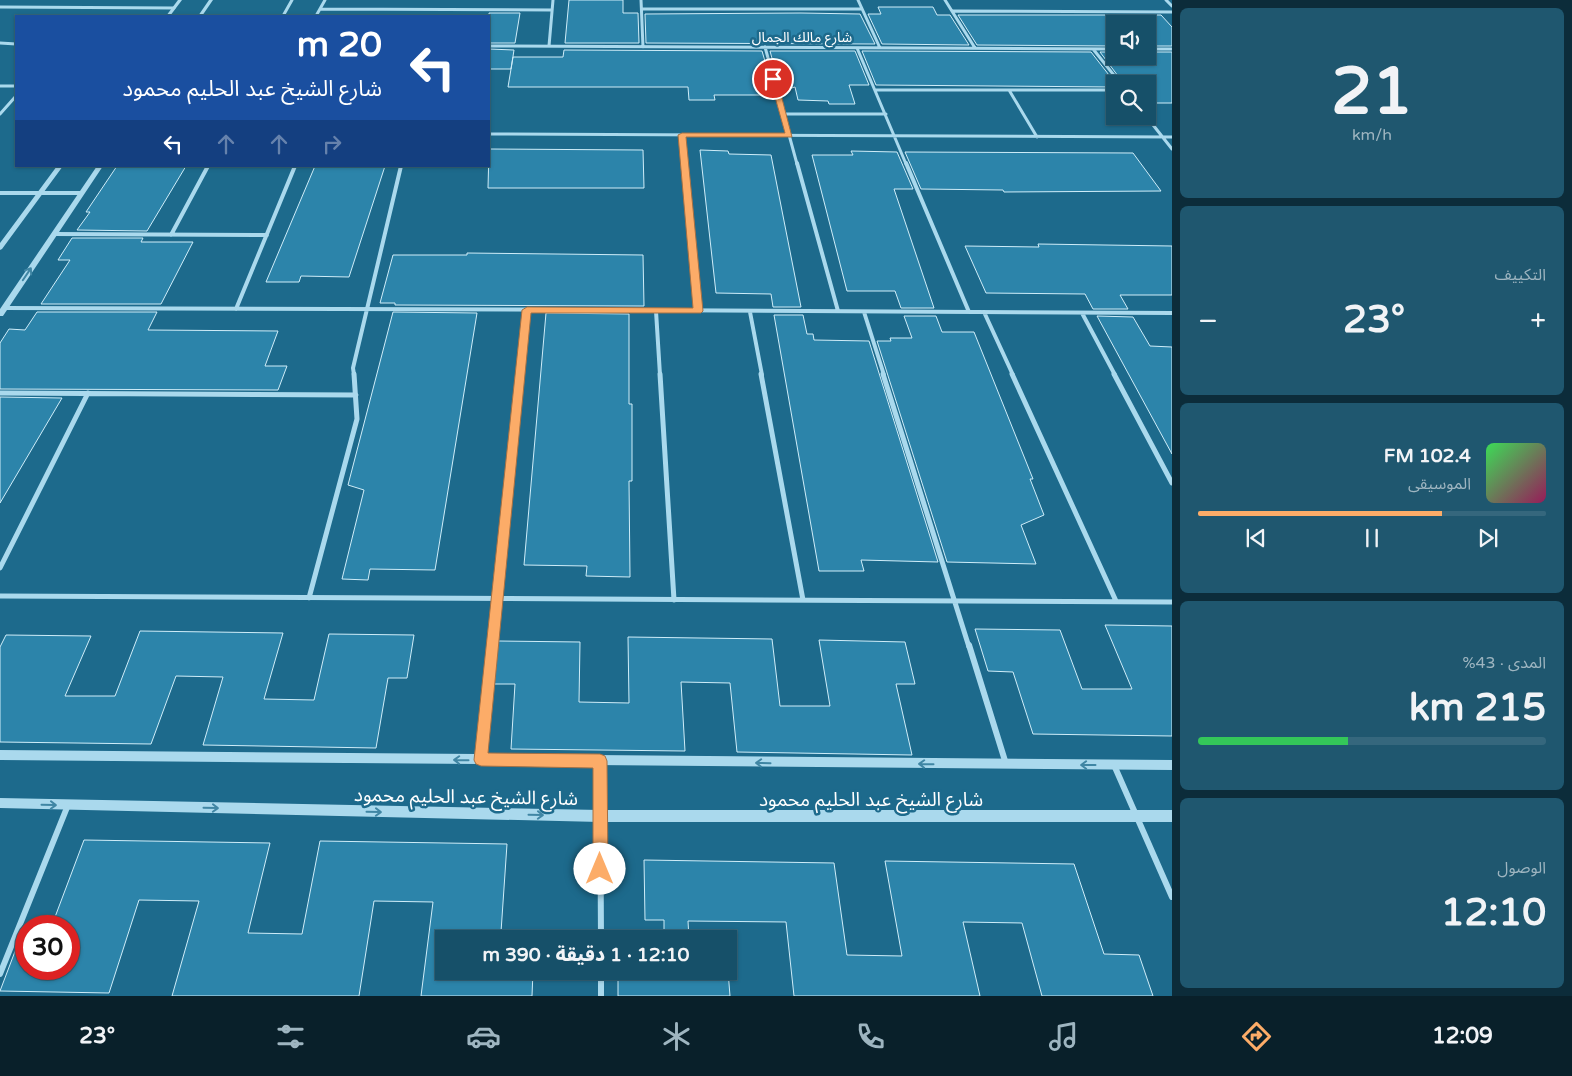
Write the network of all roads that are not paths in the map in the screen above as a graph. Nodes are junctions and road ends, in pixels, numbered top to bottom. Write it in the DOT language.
graph roads {
  1 [pos="180,0"];
  2 [pos="211,0"];
  3 [pos="292,0"];
  4 [pos="325,0"];
  5 [pos="553,0"];
  6 [pos="641,0"];
  7 [pos="858,0"];
  8 [pos="946,0"];
  9 [pos="1166,0"];
  10 [pos="1172,6"];
  11 [pos="0,7"];
  12 [pos="174,8"];
  13 [pos="320,9"];
  14 [pos="642,9"];
  15 [pos="862,9"];
  16 [pos="552,10"];
  17 [pos="952,11"];
  18 [pos="1172,12"];
  19 [pos="169,15"];
  20 [pos="201,15"];
  21 [pos="284,15"];
  22 [pos="317,15"];
  23 [pos="0,44"];
  24 [pos="15,44"];
  25 [pos="490,46"];
  26 [pos="549,46"];
  27 [pos="643,47"];
  28 [pos="765,47"];
  29 [pos="858,48"];
  30 [pos="880,48"];
  31 [pos="975,48"];
  32 [pos="1093,49"];
  33 [pos="1106,49"];
  34 [pos="1156,49"];
  35 [pos="1172,49"];
  36 [pos="1114,75"];
  37 [pos="0,86"];
  38 [pos="15,86"];
  39 [pos="876,90"];
  40 [pos="1009,90"];
  41 [pos="1106,90"];
  42 [pos="15,97"];
  43 [pos="0,114"];
  44 [pos="783,114"];
  45 [pos="886,114"];
  46 [pos="1153,125"];
  47 [pos="490,134"];
  48 [pos="682,135"];
  49 [pos="789,136"];
  50 [pos="895,136"];
  51 [pos="1037,137"];
  52 [pos="1163,137"];
  53 [pos="1172,137"];
  54 [pos="1172,148"];
  55 [pos="59,167"];
  56 [pos="99,167"];
  57 [pos="207,167"];
  58 [pos="295,167"];
  59 [pos="401,167"];
  60 [pos="0,193"];
  61 [pos="40,193"];
  62 [pos="81,193"];
  63 [pos="54,234"];
  64 [pos="171,235"];
  65 [pos="267,235"];
  66 [pos="0,248"];
  67 [pos="367,307"];
  68 [pos="236,309"];
  69 [pos="527,310"];
  70 [pos="656,310"];
  71 [pos="2,311"];
  72 [pos="698,311"];
  73 [pos="750,312"];
  74 [pos="838,312"];
  75 [pos="864,312"];
  76 [pos="969,312"];
  77 [pos="984,312"];
  78 [pos="1082,313"];
  79 [pos="1172,313"];
  80 [pos="0,393"];
  81 [pos="88,393"];
  82 [pos="356,396"];
  83 [pos="1172,483"];
  84 [pos="0,568"];
  85 [pos="0,596"];
  86 [pos="309,598"];
  87 [pos="497,598"];
  88 [pos="674,600"];
  89 [pos="803,600"];
  90 [pos="954,601"];
  91 [pos="1116,601"];
  92 [pos="1172,602"];
  93 [pos="0,755"];
  94 [pos="481,760"];
  95 [pos="600,761"];
  96 [pos="1006,765"];
  97 [pos="1114,765"];
  98 [pos="1172,765"];
  99 [pos="0,803"];
  100 [pos="68,805"];
  101 [pos="600,816"];
  102 [pos="1137,816"];
  103 [pos="1172,816"];
  104 [pos="1172,897"];
  105 [pos="601,930"];
  106 [pos="0,974"];
  107 [pos="601,980"];
  108 [pos="601,996"];
  1 -- 12 [label="street"];
  2 -- 20 [label="street"];
  3 -- 21 [label="street"];
  4 -- 13 [label="street"];
  5 -- 16 [label="street"];
  6 -- 14 [label="street"];
  7 -- 15 [label="street"];
  8 -- 17 [label="street"];
  9 -- 10 [label="street"];
  11 -- 12 [label="street"];
  12 -- 19 [label="street"];
  13 -- 16 [label="street"];
  13 -- 22 [label="street"];
  14 -- 15 [label="street"];
  14 -- 27 [label="street"];
  15 -- 30 [label="street"];
  16 -- 26 [label="street"];
  17 -- 18 [label="street"];
  17 -- 31 [label="street"];
  23 -- 24 [label="street"];
  25 -- 26 [label="street, شارع مالك الجمال"];
  26 -- 27 [label="street, شارع مالك الجمال"];
  27 -- 28 [label="street, شارع مالك الجمال"];
  28 -- 29 [label="street, شارع مالك الجمال"];
  28 -- 44 [label="street"];
  29 -- 30 [label="street, شارع مالك الجمال"];
  29 -- 39 [label="street"];
  30 -- 31 [label="street, شارع مالك الجمال"];
  31 -- 32 [label="street, شارع مالك الجمال"];
  32 -- 33 [label="street, شارع مالك الجمال"];
  32 -- 36 [label="street"];
  34 -- 35 [label="street"];
  37 -- 38 [label="street"];
  39 -- 40 [label="street"];
  39 -- 45 [label="street"];
  40 -- 41 [label="street"];
  40 -- 51 [label="street"];
  42 -- 43 [label="street"];
  44 -- 45 [label="street"];
  44 -- 49 [label="street"];
  45 -- 50 [label="street"];
  46 -- 52 [label="street"];
  47 -- 48 [label="street"];
  48 -- 49 [label="street"];
  48 -- 72 [label="street"];
  49 -- 50 [label="street"];
  49 -- 74 [label="street"];
  50 -- 51 [label="street"];
  50 -- 76 [label="street"];
  51 -- 52 [label="street"];
  52 -- 53 [label="street"];
  52 -- 54 [label="street"];
  55 -- 61 [label="street"];
  56 -- 62 [label="street"];
  57 -- 64 [label="street"];
  58 -- 65 [label="street"];
  59 -- 67 [label="street"];
  60 -- 61 [label="street"];
  61 -- 62 [label="street"];
  61 -- 66 [label="street"];
  62 -- 63 [label="street"];
  63 -- 64 [label="street"];
  71 -- 63 [label="street, one-way"];
  64 -- 65 [label="street"];
  65 -- 68 [label="street"];
  67 -- 68 [label="street"];
  67 -- 69 [label="street"];
  67 -- 82 [label="street"];
  68 -- 71 [label="street"];
  69 -- 70 [label="street"];
  69 -- 87 [label="street"];
  70 -- 72 [label="street"];
  70 -- 88 [label="street"];
  72 -- 73 [label="street"];
  73 -- 74 [label="street"];
  73 -- 89 [label="street"];
  74 -- 75 [label="street"];
  75 -- 76 [label="street"];
  75 -- 90 [label="street"];
  76 -- 77 [label="street"];
  77 -- 78 [label="street"];
  77 -- 91 [label="street"];
  78 -- 79 [label="street"];
  78 -- 83 [label="street"];
  80 -- 81 [label="street"];
  81 -- 82 [label="street"];
  81 -- 84 [label="street"];
  82 -- 86 [label="street"];
  85 -- 86 [label="street"];
  86 -- 87 [label="street"];
  87 -- 88 [label="street"];
  87 -- 94 [label="street"];
  88 -- 89 [label="street"];
  89 -- 90 [label="street"];
  90 -- 91 [label="street"];
  90 -- 96 [label="street"];
  91 -- 92 [label="street"];
  94 -- 93 [label="street, شارع الشيخ عبد الحليم محمود, one-way"];
  94 -- 95 [label="street, شارع الشيخ عبد الحليم محمود"];
  96 -- 95 [label="street, شارع الشيخ عبد الحليم محمود, one-way"];
  95 -- 101 [label="street"];
  97 -- 96 [label="street, شارع الشيخ عبد الحليم محمود, one-way"];
  97 -- 98 [label="street, شارع الشيخ عبد الحليم محمود"];
  97 -- 102 [label="street"];
  99 -- 100 [label="street, شارع الشيخ عبد الحليم محمود, one-way"];
  100 -- 101 [label="street, شارع الشيخ عبد الحليم محمود, one-way"];
  100 -- 106 [label="street"];
  101 -- 102 [label="street, شارع الشيخ عبد الحليم محمود"];
  101 -- 105 [label="street"];
  102 -- 103 [label="street, شارع الشيخ عبد الحليم محمود"];
  102 -- 104 [label="street"];
  107 -- 108 [label="street"];
}
